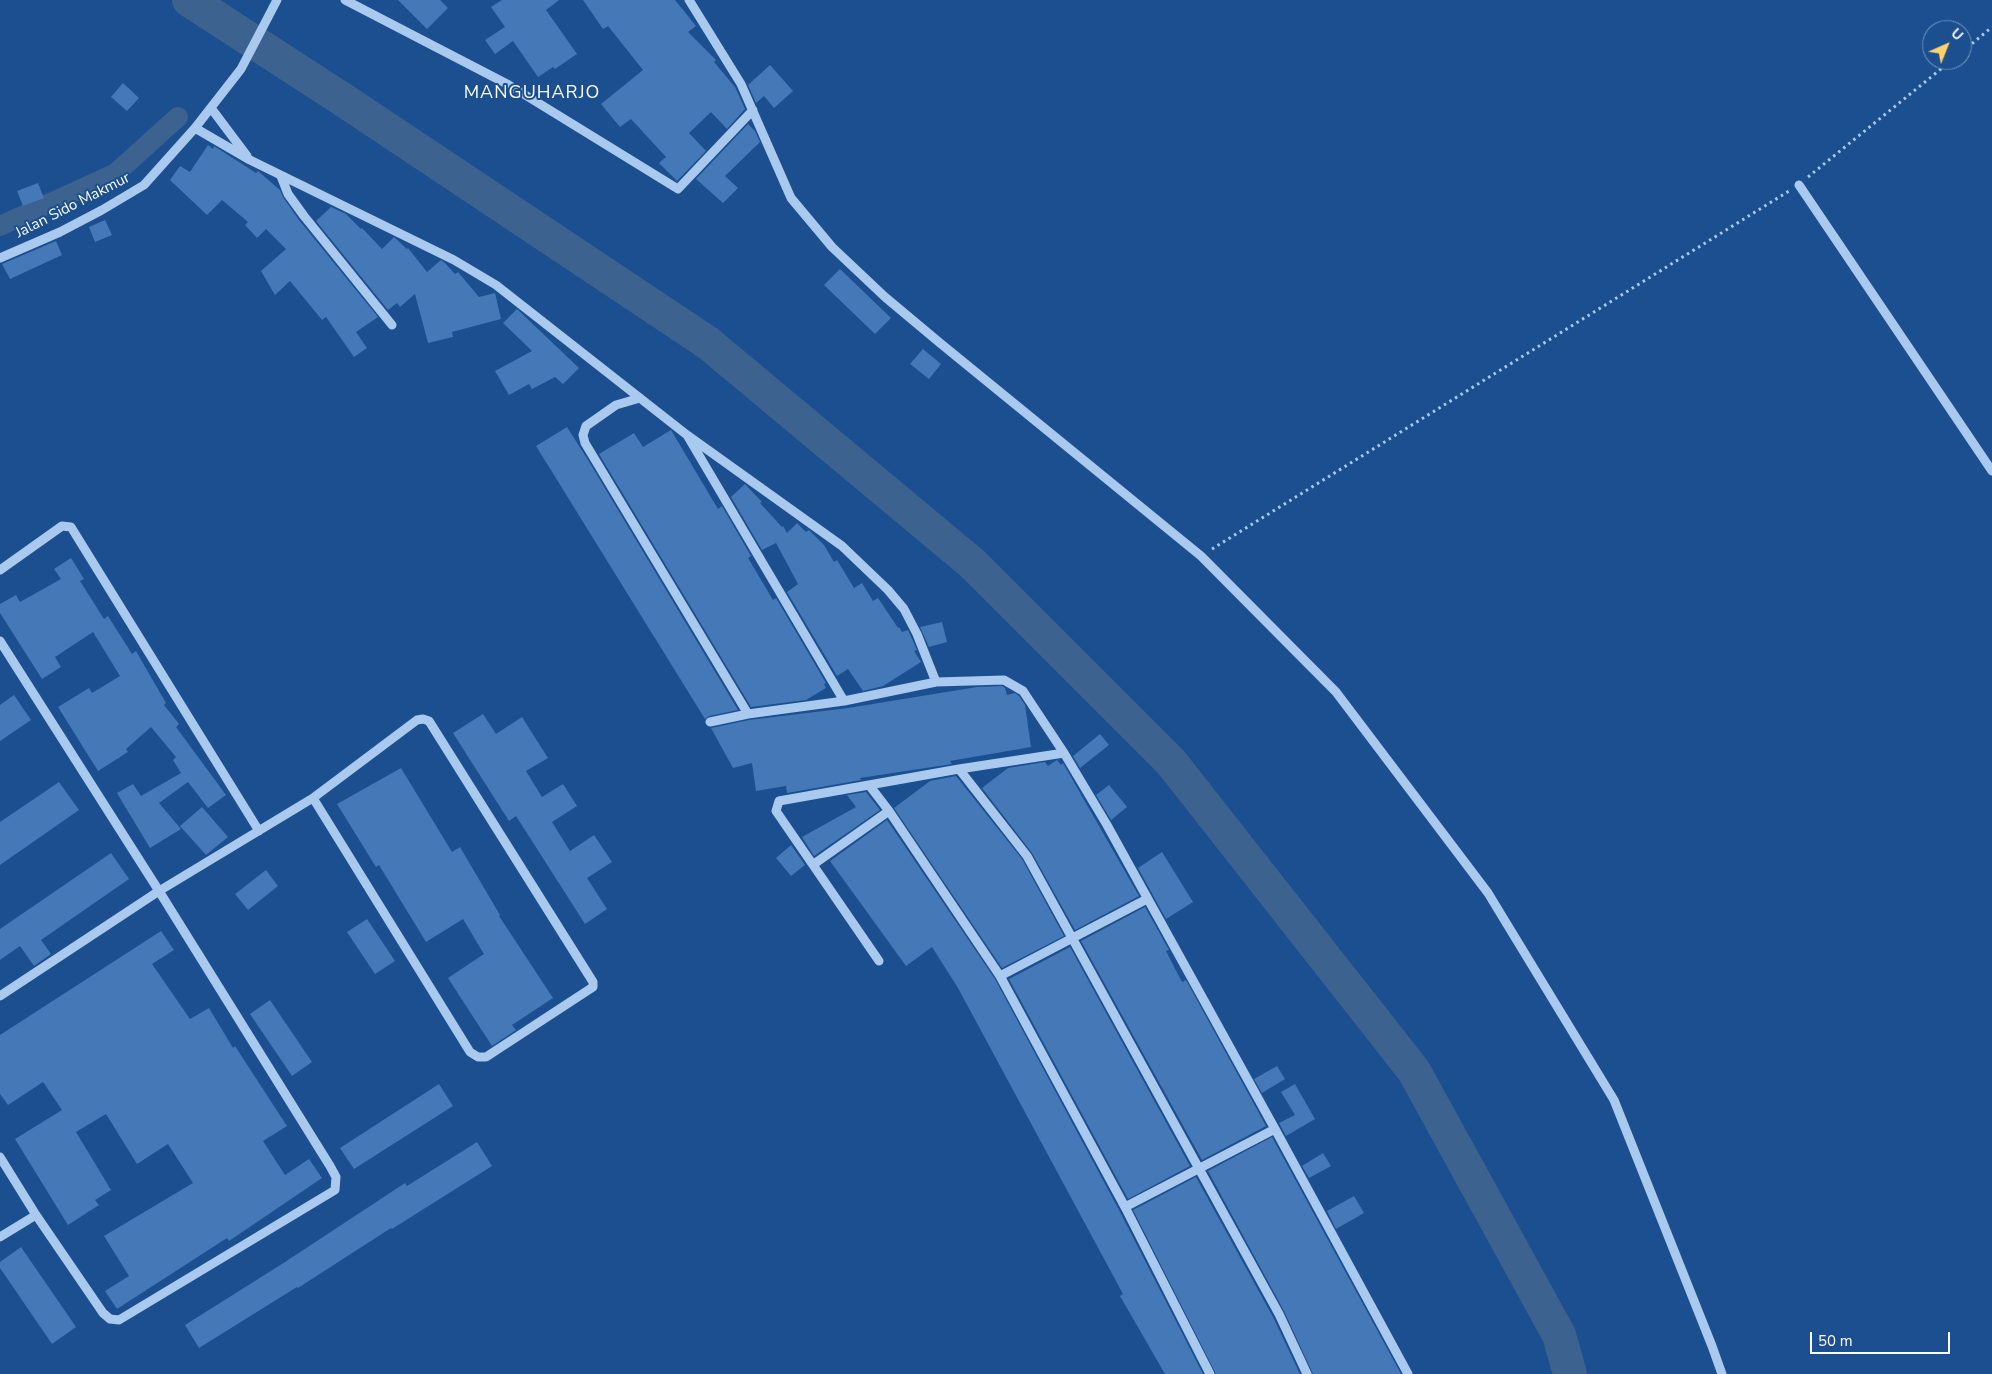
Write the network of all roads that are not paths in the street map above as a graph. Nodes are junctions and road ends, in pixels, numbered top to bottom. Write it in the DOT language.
graph roads {
  1 [pos="277,0"];
  2 [pos="345,0"];
  3 [pos="689,0"];
  4 [pos="211,108"];
  5 [pos="753,110"];
  6 [pos="195,128"];
  7 [pos="250,160"];
  8 [pos="281,176"];
  9 [pos="1799,185"];
  10 [pos="0,258"];
  11 [pos="392,325"];
  12 [pos="640,398"];
  13 [pos="687,435"];
  14 [pos="1992,471"];
  15 [pos="0,570"];
  16 [pos="0,642"];
  17 [pos="936,682"];
  18 [pos="844,701"];
  19 [pos="748,714"];
  20 [pos="710,722"];
  21 [pos="1064,753"];
  22 [pos="959,769"];
  23 [pos="869,785"];
  24 [pos="312,798"];
  25 [pos="889,811"];
  26 [pos="259,831"];
  27 [pos="814,864"];
  28 [pos="159,891"];
  29 [pos="1147,899"];
  30 [pos="1073,938"];
  31 [pos="879,961"];
  32 [pos="1000,976"];
  33 [pos="0,996"];
  34 [pos="1276,1129"];
  35 [pos="0,1157"];
  36 [pos="1200,1168"];
  37 [pos="1125,1207"];
  38 [pos="36,1215"];
  39 [pos="0,1237"];
  40 [pos="1210,1374"];
  41 [pos="1307,1374"];
  42 [pos="1408,1374"];
  43 [pos="1722,1374"];
  1 -- 4 [label="street, Jalan Sido Makmur"];
  2 -- 5 [label="street"];
  3 -- 5 [label="street"];
  4 -- 6 [label="street, Jalan Sido Makmur"];
  4 -- 7 [label="street"];
  5 -- 43 [label="street"];
  6 -- 7 [label="street"];
  6 -- 10 [label="street, Jalan Sido Makmur"];
  7 -- 8 [label="street"];
  8 -- 11 [label="street"];
  8 -- 12 [label="street"];
  9 -- 14 [label="street"];
  12 -- 13 [label="street"];
  12 -- 19 [label="street"];
  13 -- 17 [label="street"];
  13 -- 18 [label="street"];
  15 -- 26 [label="street"];
  16 -- 28 [label="street"];
  17 -- 18 [label="street"];
  17 -- 21 [label="street"];
  18 -- 19 [label="street"];
  19 -- 20 [label="street"];
  21 -- 22 [label="street"];
  21 -- 29 [label="street"];
  22 -- 23 [label="street"];
  22 -- 30 [label="street"];
  23 -- 25 [label="street"];
  23 -- 27 [label="street"];
  24 -- 24 [label="street"];
  24 -- 26 [label="street"];
  25 -- 27 [label="street"];
  25 -- 32 [label="street"];
  26 -- 28 [label="street"];
  27 -- 31 [label="street"];
  28 -- 33 [label="street"];
  28 -- 38 [label="street"];
  29 -- 30 [label="street"];
  29 -- 34 [label="street"];
  30 -- 32 [label="street"];
  30 -- 36 [label="street"];
  32 -- 37 [label="street"];
  34 -- 36 [label="street"];
  34 -- 42 [label="street"];
  35 -- 38 [label="street"];
  36 -- 37 [label="street"];
  36 -- 41 [label="street"];
  37 -- 40 [label="street"];
  38 -- 39 [label="street"];
}
